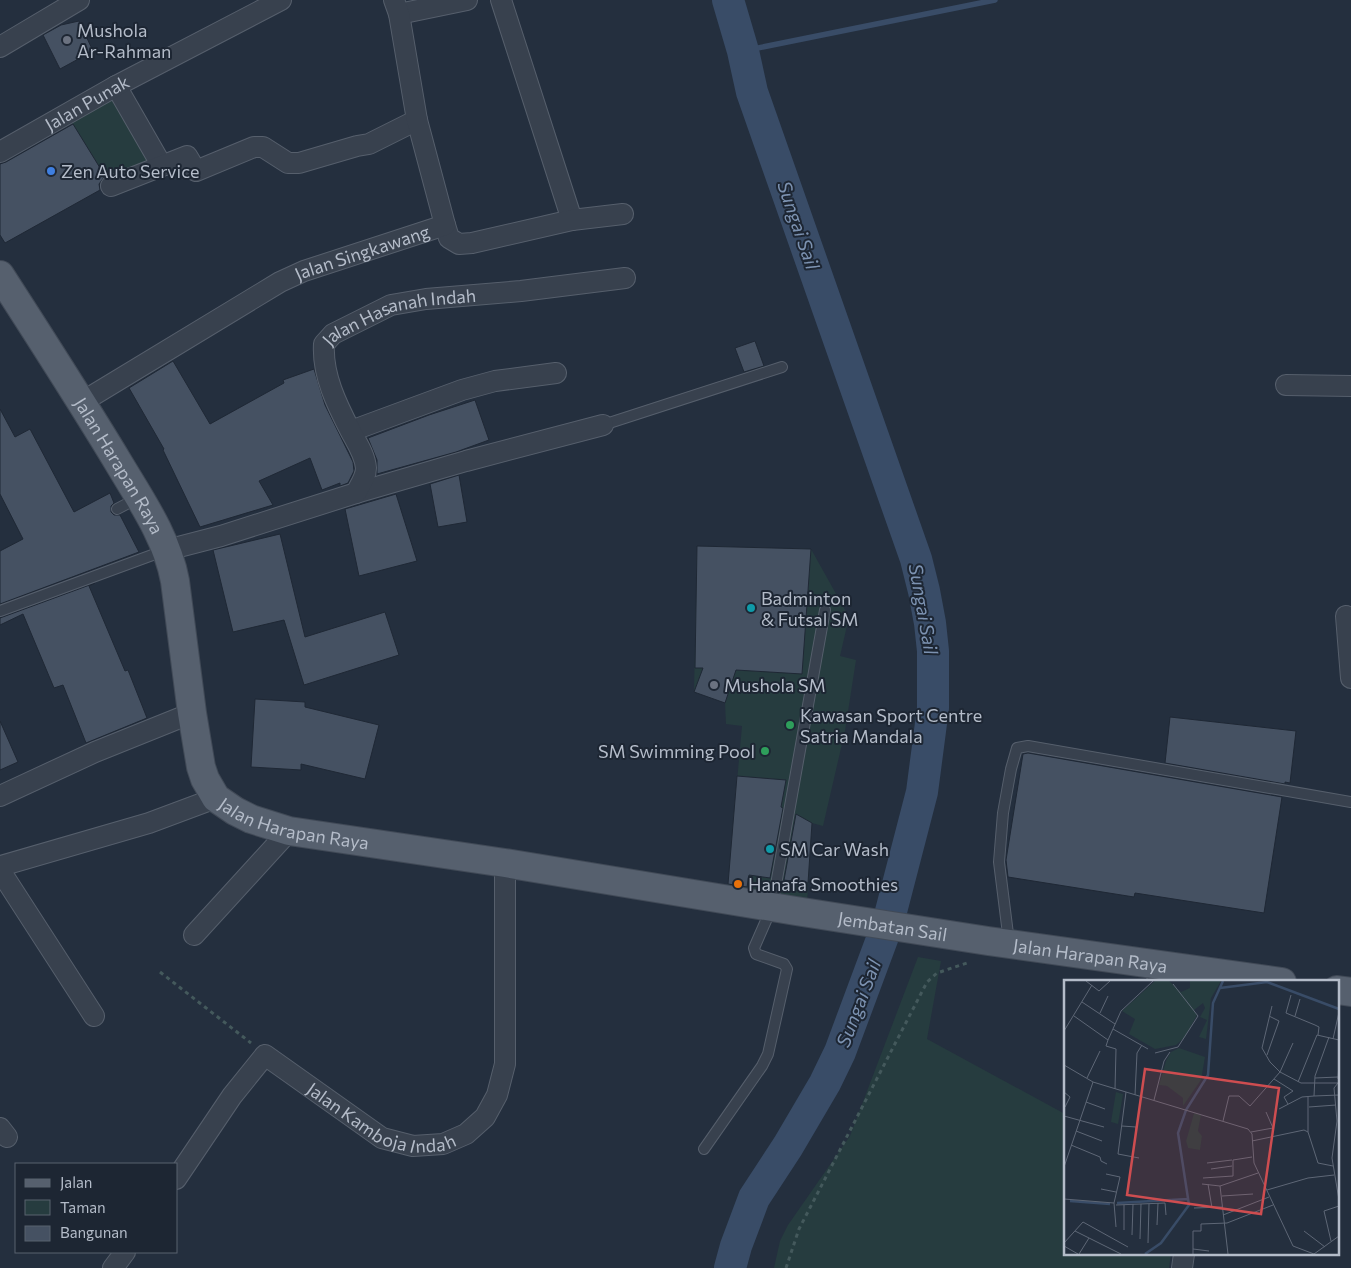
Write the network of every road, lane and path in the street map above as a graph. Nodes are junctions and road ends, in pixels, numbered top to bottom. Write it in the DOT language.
graph roads {
  1 [pos="79,0"];
  2 [pos="281,0"];
  3 [pos="467,0"];
  4 [pos="501,0"];
  5 [pos="396,7"];
  6 [pos="0,47"];
  7 [pos="116,86"];
  8 [pos="416,120"];
  9 [pos="0,152"];
  10 [pos="162,166"];
  11 [pos="111,186"];
  12 [pos="623,214"];
  13 [pos="572,220"];
  14 [pos="446,225"];
  15 [pos="0,275"];
  16 [pos="625,278"];
  17 [pos="782,367"];
  18 [pos="556,373"];
  19 [pos="1286,385"];
  20 [pos="1351,386"];
  21 [pos="82,402"];
  22 [pos="603,425"];
  23 [pos="351,431"];
  24 [pos="356,493"];
  25 [pos="166,550"];
  26 [pos="825,610"];
  27 [pos="0,611"];
  28 [pos="1346,616"];
  29 [pos="1351,678"];
  30 [pos="192,712"];
  31 [pos="0,796"];
  32 [pos="216,798"];
  33 [pos="1351,802"];
  34 [pos="288,831"];
  35 [pos="505,863"];
  36 [pos="784,909"];
  37 [pos="194,935"];
  38 [pos="998,942"];
  39 [pos="160,972"];
  40 [pos="1154,973"];
  41 [pos="1216,977"];
  42 [pos="1256,980"];
  43 [pos="1338,990"];
  44 [pos="1351,992"];
  45 [pos="94,1016"];
  46 [pos="266,1055"];
  47 [pos="704,1150"];
  48 [pos="178,1175"];
  49 [pos="123,1253"];
  50 [pos="113,1268"];
  51 [pos="786,1268"];
  1 -- 6 [label="street"];
  2 -- 7 [label="street, Jalan Punak"];
  3 -- 5 [label="street"];
  4 -- 13 [label="street"];
  5 -- 8 [label="street, Jalan Singkawang"];
  7 -- 9 [label="street, Jalan Punak"];
  7 -- 10 [label="street"];
  8 -- 10 [label="street"];
  8 -- 14 [label="street, Jalan Singkawang"];
  10 -- 11 [label="street"];
  12 -- 13 [label="street"];
  13 -- 14 [label="street"];
  14 -- 21 [label="street, Jalan Singkawang"];
  15 -- 21 [label="main road, Jalan Harapan Raya"];
  16 -- 23 [label="street, Jalan Hasanah Indah"];
  17 -- 22 [label="lane"];
  18 -- 23 [label="street"];
  19 -- 20 [label="street"];
  21 -- 25 [label="main road, Jalan Harapan Raya"];
  22 -- 24 [label="street"];
  23 -- 24 [label="street, Jalan Hasanah Indah"];
  24 -- 25 [label="street"];
  25 -- 27 [label="lane"];
  25 -- 30 [label="main road, Jalan Harapan Raya"];
  26 -- 36 [label="lane"];
  28 -- 29 [label="street"];
  30 -- 31 [label="street"];
  30 -- 32 [label="main road, Jalan Harapan Raya"];
  32 -- 34 [label="main road, Jalan Harapan Raya"];
  32 -- 45 [label="street"];
  33 -- 38 [label="lane"];
  34 -- 35 [label="main road, Jalan Harapan Raya"];
  34 -- 37 [label="street"];
  35 -- 36 [label="main road, Jalan Harapan Raya"];
  35 -- 46 [label="street, Jalan Kamboja Indah"];
  36 -- 38 [label="main road, Jembatan Sail"];
  36 -- 47 [label="lane"];
  38 -- 40 [label="main road, Jalan Harapan Raya"];
  38 -- 51 [label="path"];
  39 -- 46 [label="path"];
  40 -- 41 [label="main road, Jalan Harapan Raya"];
  41 -- 42 [label="main road, Jalan Harapan Raya"];
  43 -- 44 [label="main road"];
  46 -- 48 [label="street"];
  49 -- 50 [label="street"];
}
